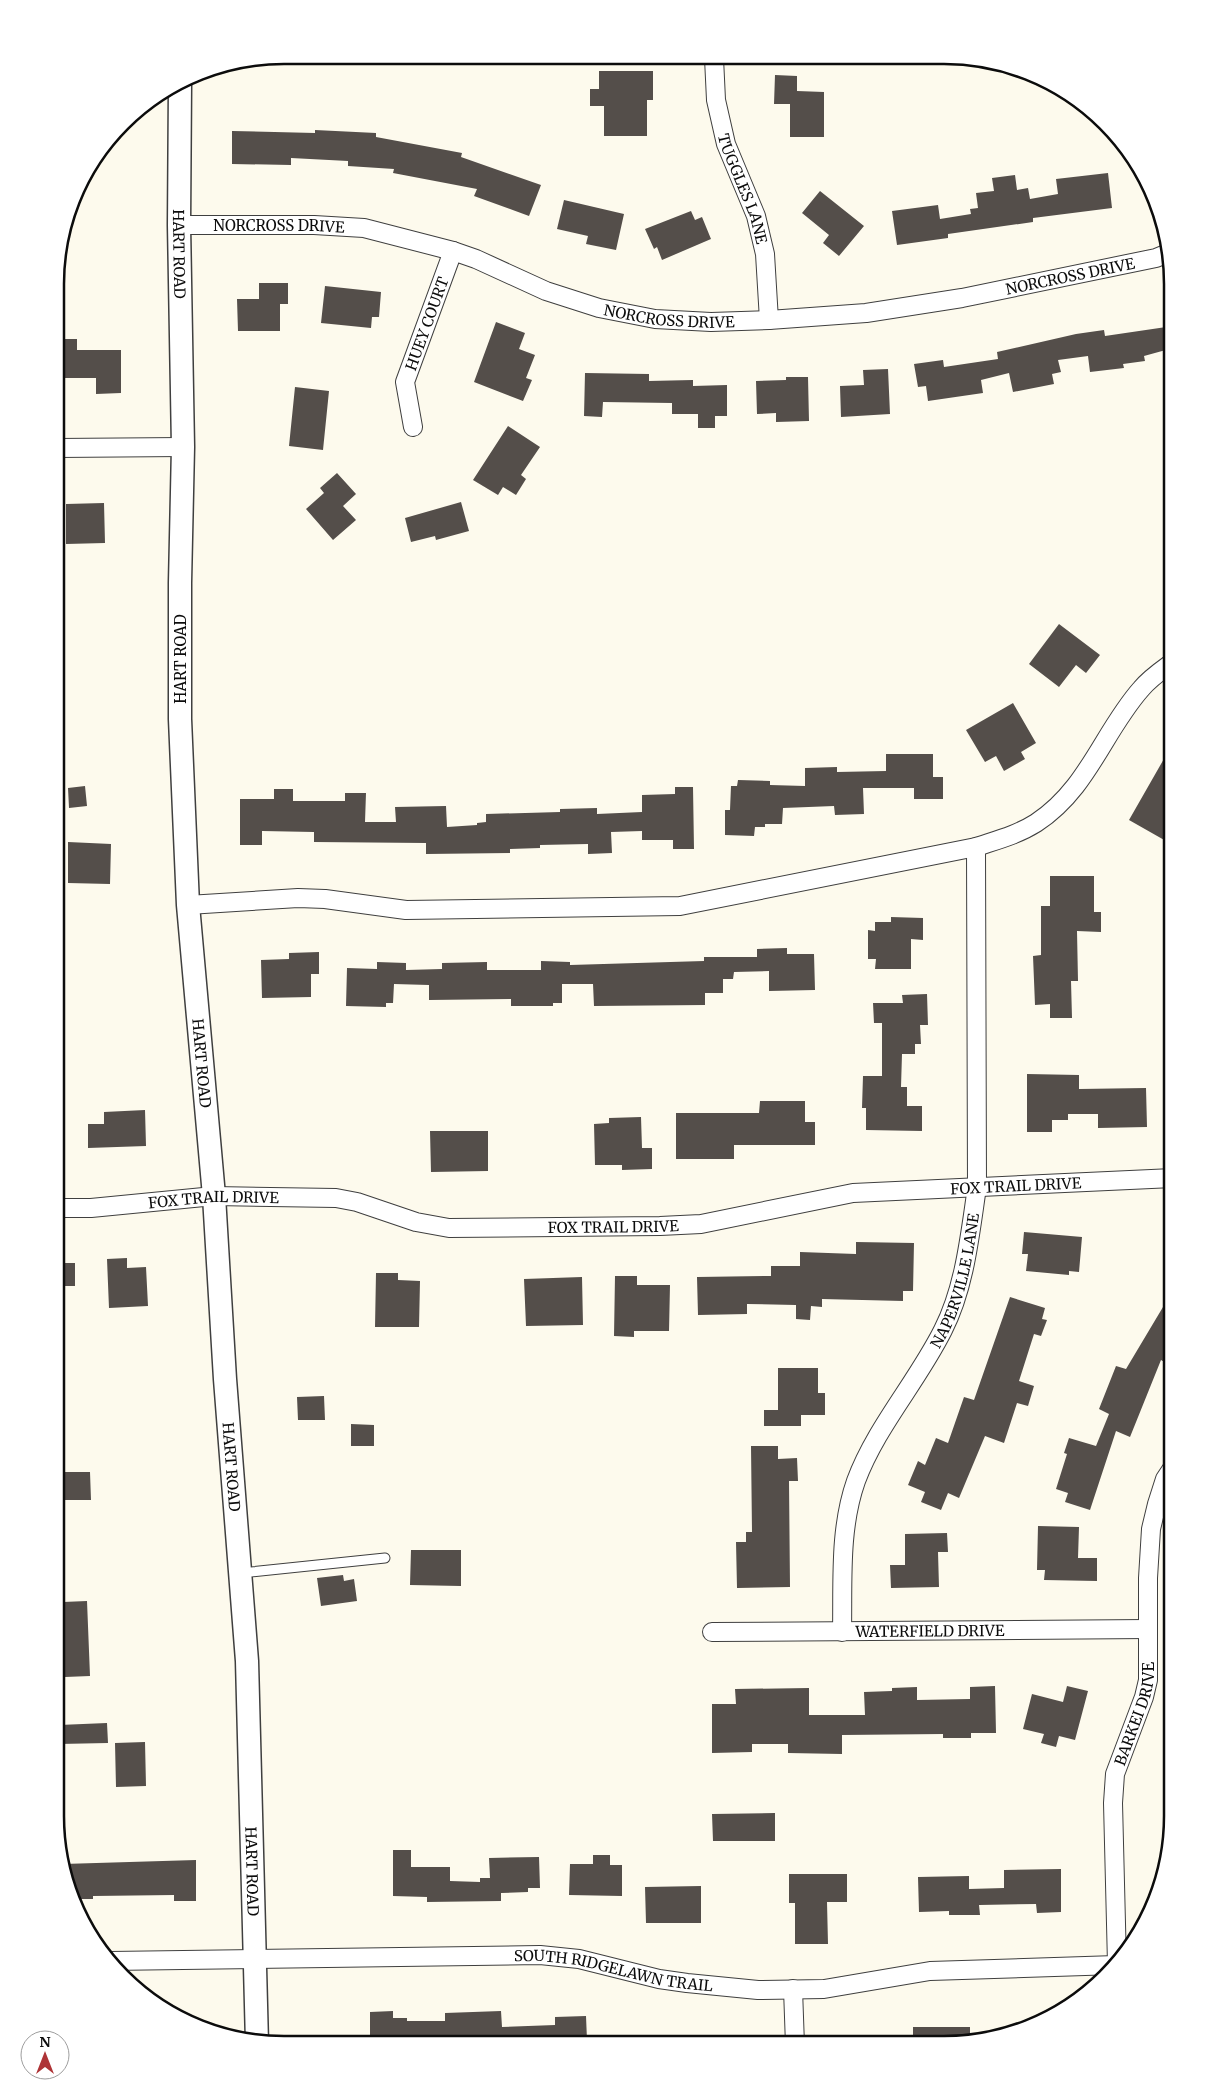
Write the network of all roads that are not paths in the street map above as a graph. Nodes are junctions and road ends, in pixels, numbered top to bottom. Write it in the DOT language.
graph roads {
  1 [pos="714,64"];
  2 [pos="180,90"];
  3 [pos="179,225"];
  4 [pos="453,251"];
  5 [pos="1162,255"];
  6 [pos="769,320"];
  7 [pos="413,427"];
  8 [pos="183,447"];
  9 [pos="64,448"];
  10 [pos="1164,669"];
  11 [pos="976,847"];
  12 [pos="188,905"];
  13 [pos="1164,1178"];
  14 [pos="977,1187"];
  15 [pos="214,1196"];
  16 [pos="64,1208"];
  17 [pos="1164,1482"];
  18 [pos="385,1558"];
  19 [pos="241,1573"];
  20 [pos="1148,1629"];
  21 [pos="712,1632"];
  22 [pos="842,1632"];
  23 [pos="1117,1953"];
  24 [pos="255,1960"];
  25 [pos="118,1961"];
  26 [pos="1106,1965"];
  27 [pos="793,1989"];
  28 [pos="257,2034"];
  29 [pos="795,2036"];
  1 -- 6 [label="street, TUGGLES LANE"];
  2 -- 3 [label="street, HART ROAD"];
  3 -- 4 [label="street, NORCROSS DRIVE"];
  3 -- 8 [label="street, HART ROAD"];
  4 -- 6 [label="street, NORCROSS DRIVE"];
  4 -- 7 [label="street, HUEY COURT"];
  5 -- 6 [label="street, NORCROSS DRIVE"];
  8 -- 9 [label="street"];
  8 -- 12 [label="street, HART ROAD"];
  10 -- 11 [label="street"];
  11 -- 12 [label="street"];
  11 -- 14 [label="street, NAPERVILLE LANE"];
  12 -- 15 [label="street, HART ROAD"];
  13 -- 14 [label="street, FOX TRAIL DRIVE"];
  14 -- 15 [label="street, FOX TRAIL DRIVE"];
  14 -- 22 [label="street, NAPERVILLE LANE"];
  15 -- 16 [label="street, FOX TRAIL DRIVE"];
  15 -- 19 [label="street, HART ROAD"];
  17 -- 20 [label="street, BARKEI DRIVE"];
  18 -- 19 [label="lane"];
  19 -- 24 [label="street, HART ROAD"];
  20 -- 22 [label="street, WATERFIELD DRIVE"];
  20 -- 23 [label="street, BARKEI DRIVE"];
  21 -- 22 [label="street, WATERFIELD DRIVE"];
  24 -- 25 [label="street, SOUTH RIDGELAWN TRAIL"];
  24 -- 27 [label="street, SOUTH RIDGELAWN TRAIL"];
  24 -- 28 [label="street, HART ROAD"];
  26 -- 27 [label="street, SOUTH RIDGELAWN TRAIL"];
  27 -- 29 [label="street"];
}
